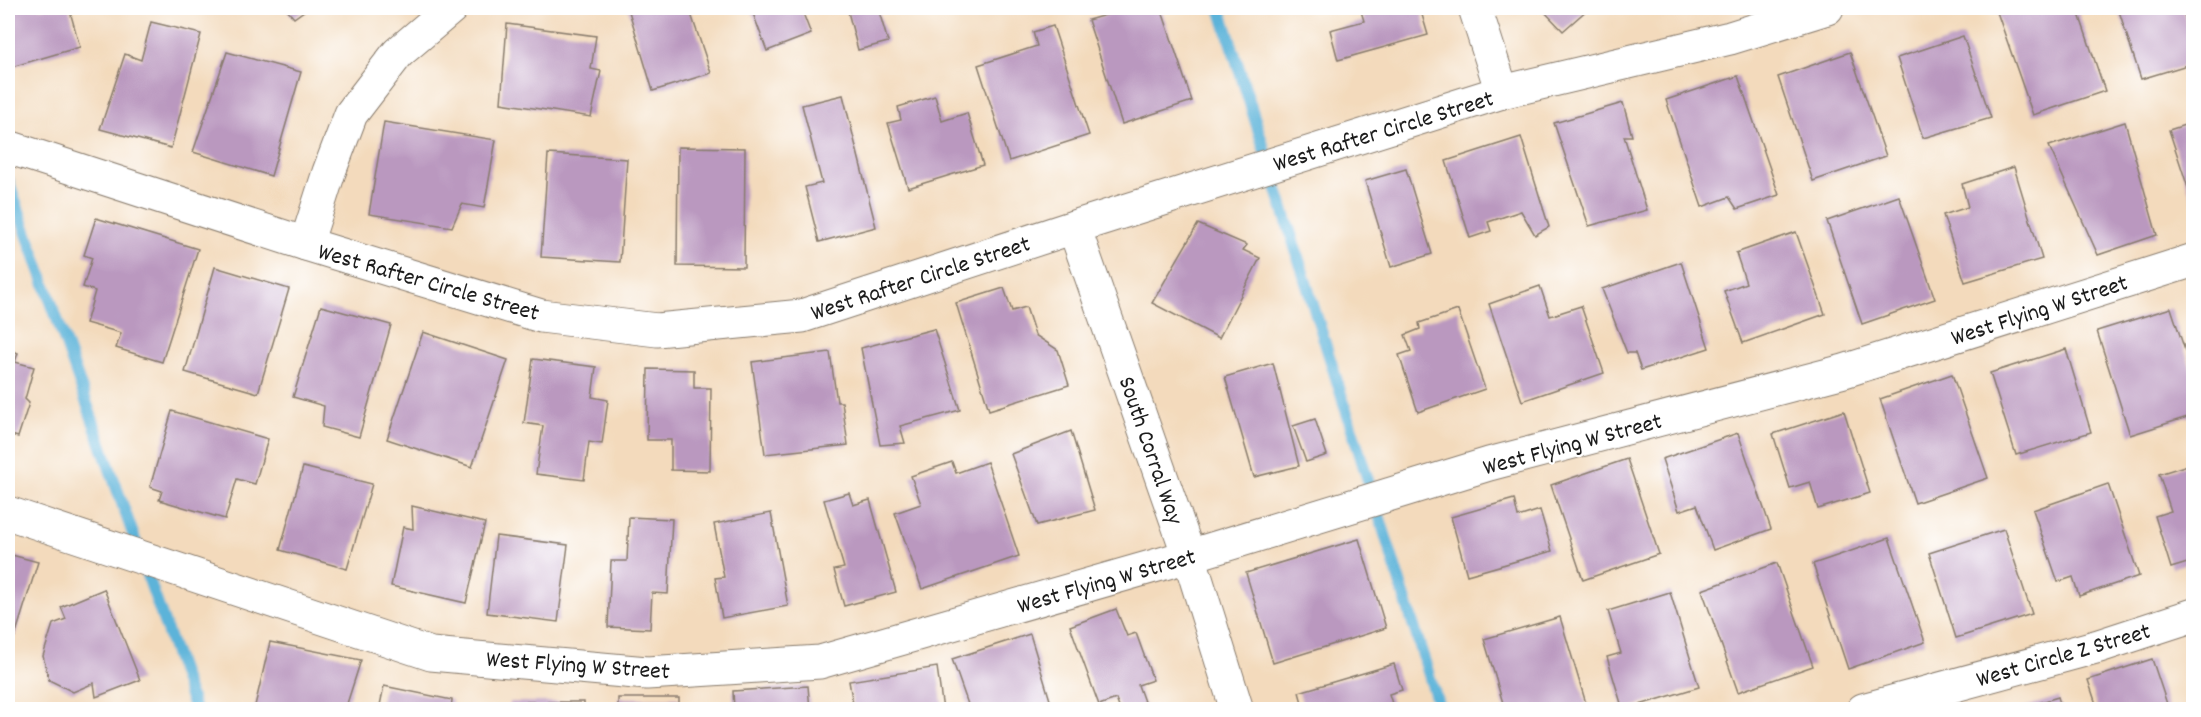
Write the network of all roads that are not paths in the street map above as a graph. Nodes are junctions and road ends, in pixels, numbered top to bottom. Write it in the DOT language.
graph roads {
  1 [pos="451,8"];
  2 [pos="1475,8"];
  3 [pos="1827,8"];
  4 [pos="1502,92"];
  5 [pos="8,147"];
  6 [pos="1074,227"];
  7 [pos="306,244"];
  8 [pos="2193,260"];
  9 [pos="8,513"];
  10 [pos="1189,556"];
  11 [pos="2193,615"];
  12 [pos="1237,710"];
  13 [pos="1863,710"];
  1 -- 7 [label="street"];
  2 -- 4 [label="street"];
  3 -- 4 [label="street, West Rafter Circle Street"];
  4 -- 6 [label="street, West Rafter Circle Street"];
  5 -- 7 [label="street, West Rafter Circle Street"];
  6 -- 7 [label="street, West Rafter Circle Street"];
  6 -- 10 [label="street, South Corral Way"];
  8 -- 10 [label="street, West Flying W Street"];
  9 -- 10 [label="street, West Flying W Street"];
  10 -- 12 [label="street, South Corral Way"];
  11 -- 13 [label="street, West Circle Z Street"];
}
